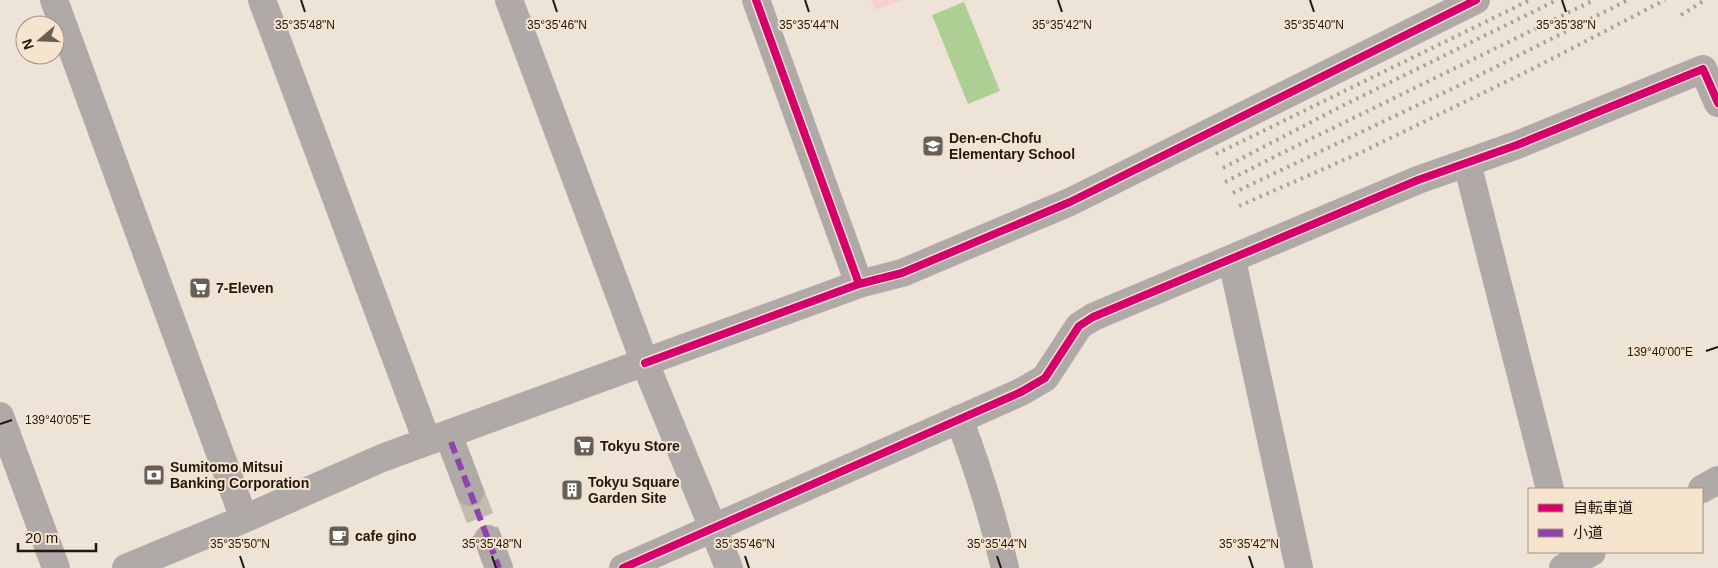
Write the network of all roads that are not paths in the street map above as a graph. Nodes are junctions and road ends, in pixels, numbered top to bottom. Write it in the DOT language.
graph roads {
  1 [pos="54,0"];
  2 [pos="262,0"];
  3 [pos="510,0"];
  4 [pos="756,0"];
  5 [pos="1476,0"];
  6 [pos="1718,103"];
  7 [pos="1467,163"];
  8 [pos="1232,260"];
  9 [pos="859,284"];
  10 [pos="645,363"];
  11 [pos="0,416"];
  12 [pos="959,419"];
  13 [pos="439,441"];
  14 [pos="1718,480"];
  15 [pos="1550,488"];
  16 [pos="1703,489"];
  17 [pos="470,492"];
  18 [pos="244,519"];
  19 [pos="714,528"];
  20 [pos="488,539"];
  21 [pos="56,568"];
  22 [pos="126,568"];
  23 [pos="499,568"];
  24 [pos="623,568"];
  25 [pos="728,568"];
  26 [pos="1005,568"];
  27 [pos="1299,568"];
  1 -- 18 [label="street"];
  2 -- 13 [label="street"];
  3 -- 10 [label="street"];
  4 -- 9 [label="street"];
  5 -- 9 [label="street"];
  6 -- 7 [label="street"];
  7 -- 8 [label="street"];
  7 -- 15 [label="street"];
  8 -- 12 [label="street"];
  8 -- 27 [label="street"];
  9 -- 10 [label="street"];
  10 -- 13 [label="street"];
  10 -- 19 [label="street"];
  11 -- 21 [label="street"];
  12 -- 19 [label="street"];
  12 -- 26 [label="street"];
  13 -- 17 [label="street"];
  13 -- 18 [label="street"];
  14 -- 16 [label="street"];
  18 -- 22 [label="street"];
  19 -- 24 [label="street"];
  19 -- 25 [label="street"];
  20 -- 23 [label="street"];
}
